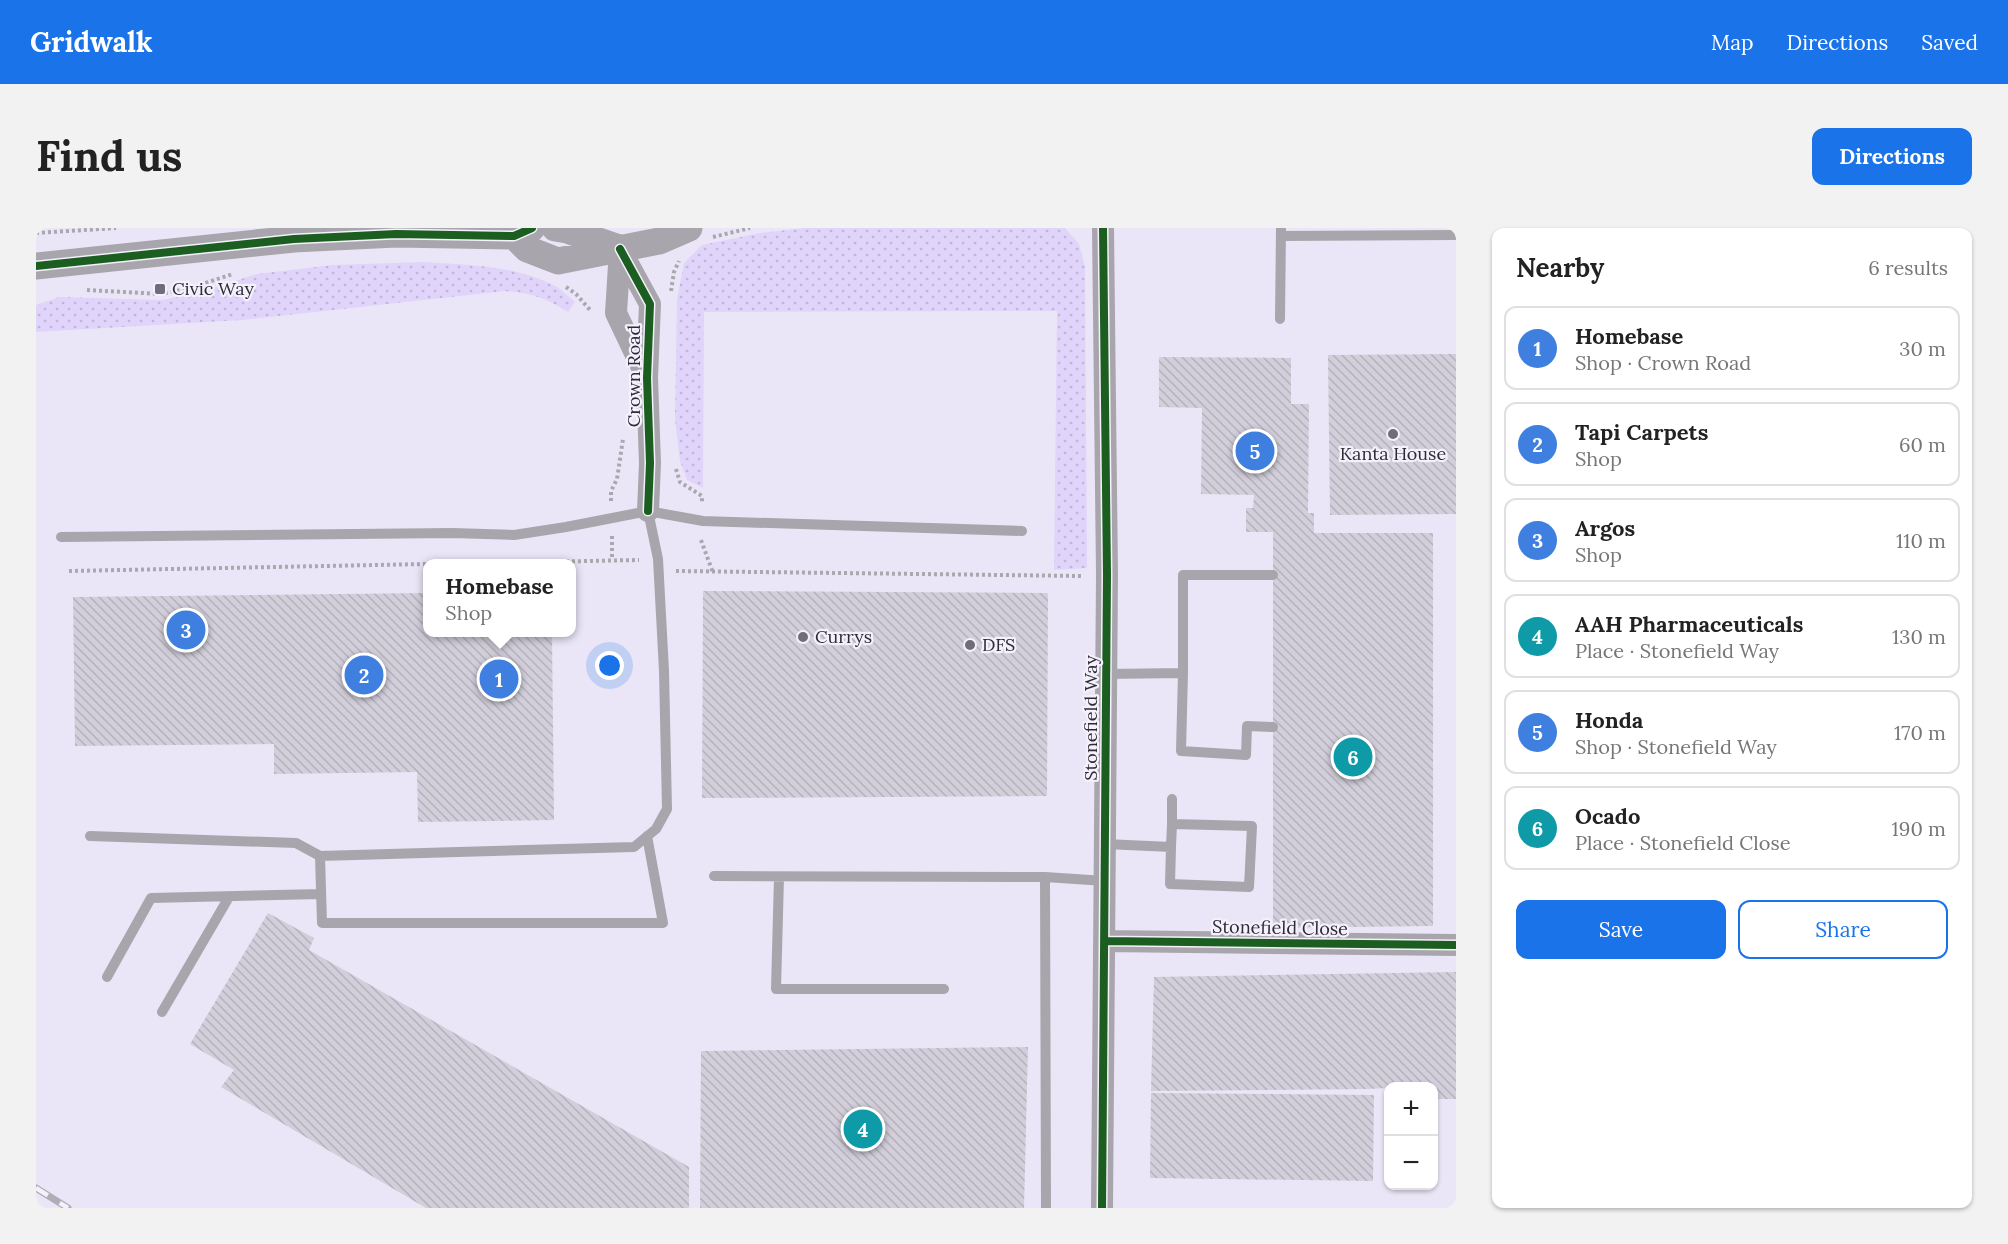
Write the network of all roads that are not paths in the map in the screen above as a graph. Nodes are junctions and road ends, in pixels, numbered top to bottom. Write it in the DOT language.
graph roads {
  1 [pos="555,228"];
  2 [pos="1103,228"];
  3 [pos="523,232"];
  4 [pos="1281,232"];
  5 [pos="699,233"];
  6 [pos="1456,235"];
  7 [pos="626,238"];
  8 [pos="36,266"];
  9 [pos="1280,319"];
  10 [pos="647,378"];
  11 [pos="648,511"];
  12 [pos="1022,531"];
  13 [pos="61,537"];
  14 [pos="1273,575"];
  15 [pos="1183,673"];
  16 [pos="1106,674"];
  17 [pos="1273,727"];
  18 [pos="1172,799"];
  19 [pos="1172,824"];
  20 [pos="90,836"];
  21 [pos="647,836"];
  22 [pos="1105,844"];
  23 [pos="1171,847"];
  24 [pos="320,856"];
  25 [pos="714,876"];
  26 [pos="779,877"];
  27 [pos="1045,877"];
  28 [pos="1105,881"];
  29 [pos="321,894"];
  30 [pos="229,897"];
  31 [pos="1105,941"];
  32 [pos="1456,945"];
  33 [pos="106,977"];
  34 [pos="944,989"];
  35 [pos="162,1012"];
  36 [pos="1046,1208"];
  37 [pos="1102,1208"];
  1 -- 7 [label="street"];
  2 -- 16 [label="street, Stonefield Way"];
  3 -- 7 [label="street"];
  3 -- 8 [label="street"];
  4 -- 6 [label="lane"];
  4 -- 9 [label="lane"];
  5 -- 7 [label="street"];
  7 -- 10 [label="street, Crown Road"];
  7 -- 10 [label="street, Crown Road"];
  10 -- 11 [label="street, Crown Road"];
  11 -- 12 [label="lane"];
  11 -- 13 [label="lane"];
  11 -- 21 [label="lane"];
  14 -- 15 [label="lane"];
  15 -- 16 [label="lane"];
  15 -- 17 [label="lane"];
  16 -- 22 [label="street, Stonefield Way"];
  18 -- 19 [label="lane"];
  19 -- 23 [label="lane"];
  19 -- 23 [label="lane"];
  20 -- 24 [label="lane"];
  21 -- 24 [label="lane"];
  21 -- 29 [label="lane"];
  22 -- 23 [label="lane"];
  22 -- 28 [label="street, Stonefield Way"];
  24 -- 29 [label="lane"];
  25 -- 26 [label="lane"];
  26 -- 27 [label="lane"];
  26 -- 34 [label="lane"];
  27 -- 28 [label="lane"];
  27 -- 36 [label="lane"];
  28 -- 31 [label="street, Stonefield Way"];
  29 -- 30 [label="lane"];
  30 -- 33 [label="lane"];
  30 -- 35 [label="lane"];
  31 -- 32 [label="street, Stonefield Close"];
  31 -- 37 [label="street, Stonefield Way"];
}
